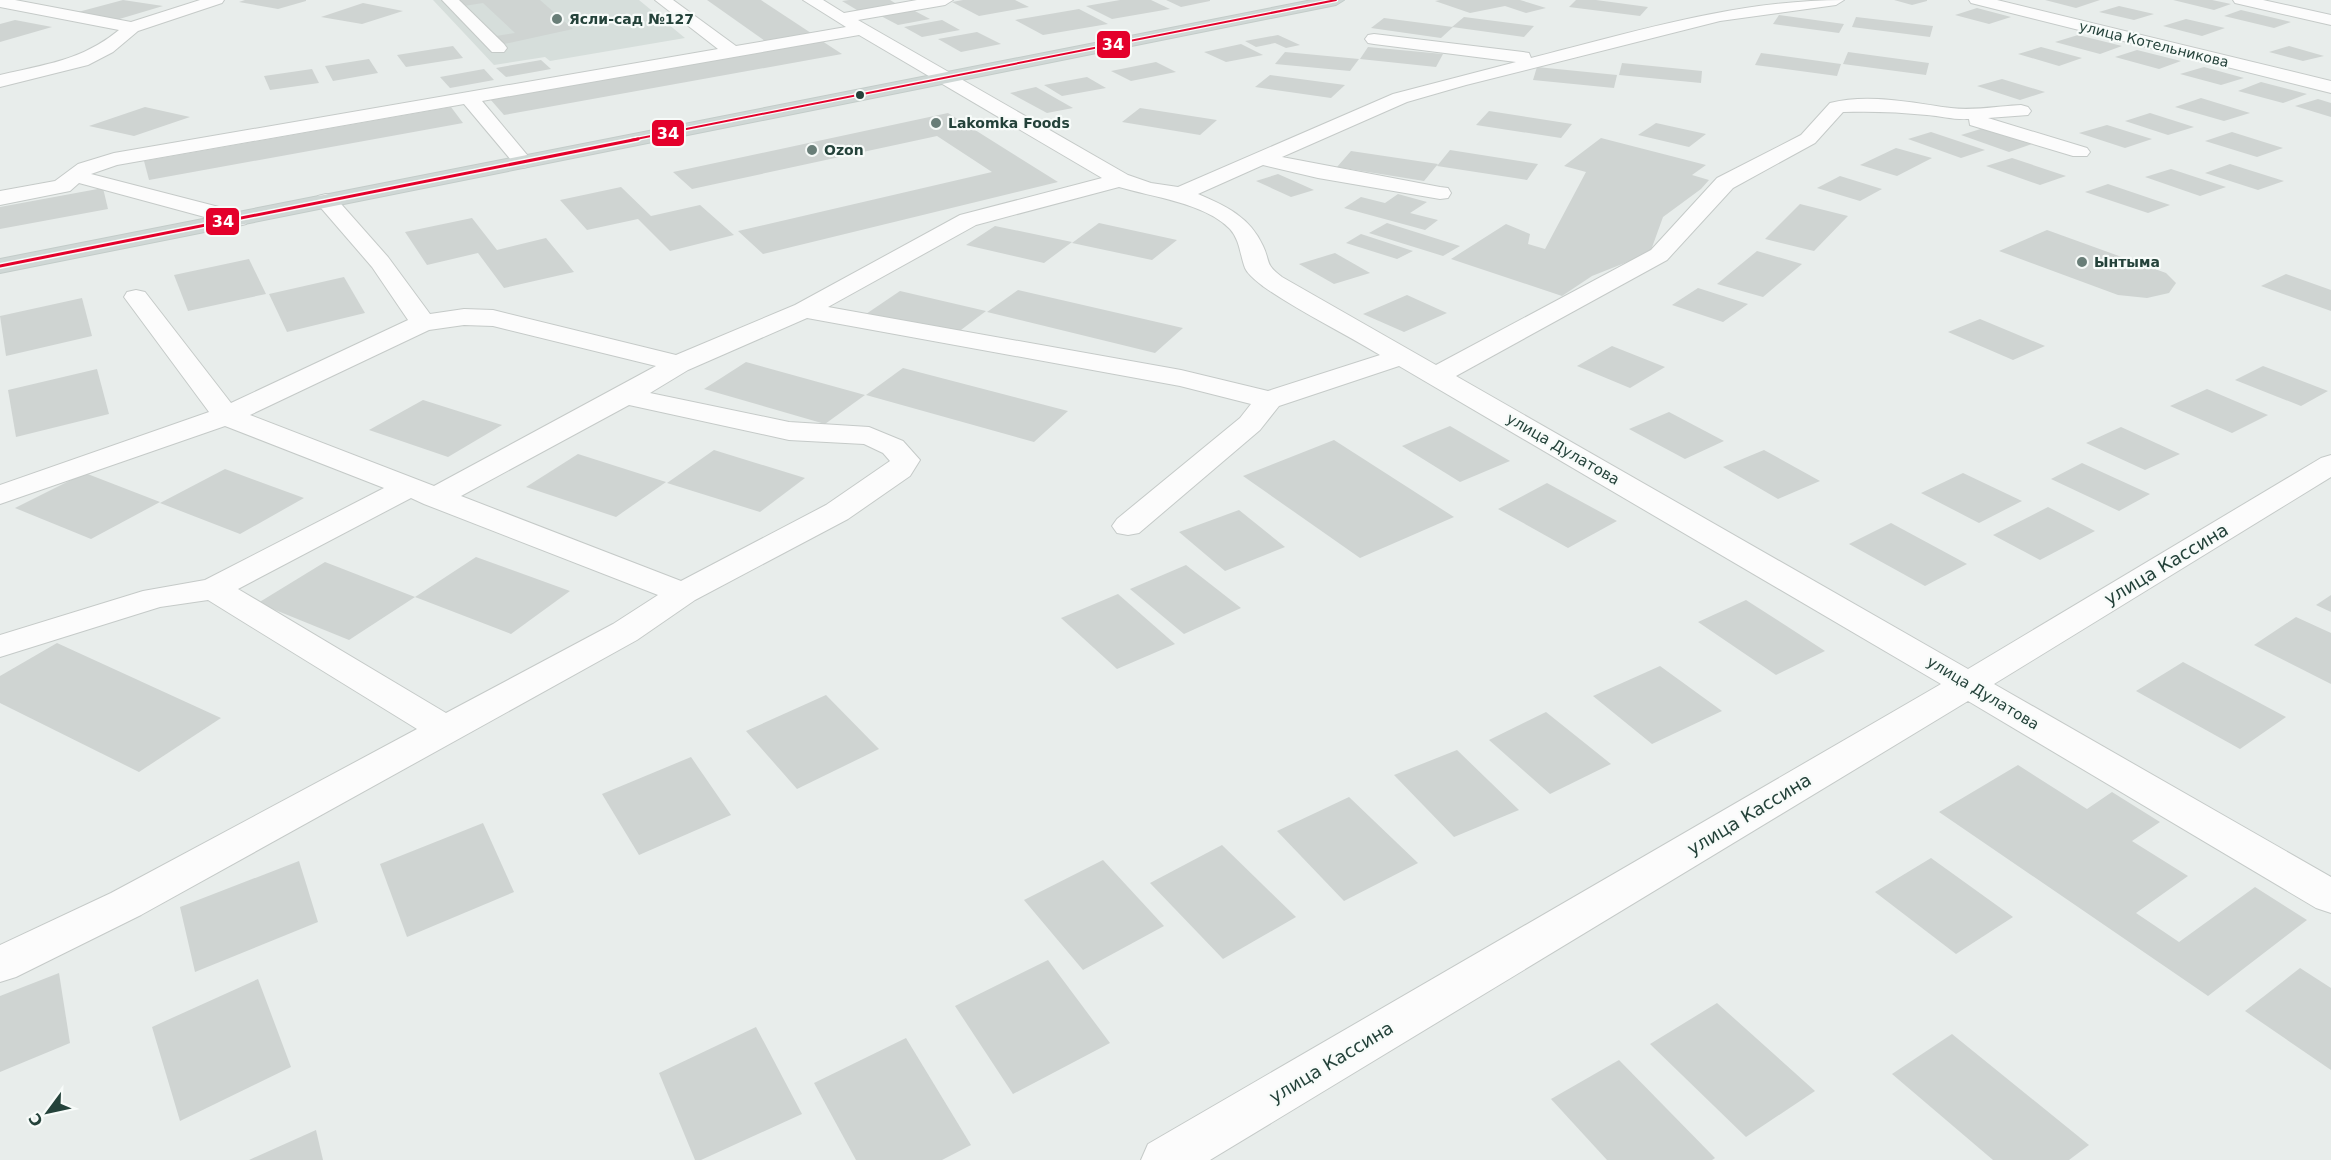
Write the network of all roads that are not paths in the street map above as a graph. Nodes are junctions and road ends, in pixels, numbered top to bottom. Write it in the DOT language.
graph roads {
  1 [pos="216,0"];
  2 [pos="450,0"];
  3 [pos="663,0"];
  4 [pos="811,0"];
  5 [pos="945,0"];
  6 [pos="1336,0"];
  7 [pos="1836,0"];
  8 [pos="1977,0"];
  9 [pos="2241,0"];
  10 [pos="0,2"];
  11 [pos="35,9"];
  12 [pos="0,18"];
  13 [pos="842,18"];
  14 [pos="2331,20"];
  15 [pos="132,27"];
  16 [pos="861,30"];
  17 [pos="1374,39"];
  18 [pos="498,48"];
  19 [pos="733,52"];
  20 [pos="1543,59"];
  21 [pos="946,79"];
  22 [pos="0,81"];
  23 [pos="2331,87"];
  24 [pos="468,98"];
  25 [pos="2021,111"];
  26 [pos="1953,114"];
  27 [pos="2080,152"];
  28 [pos="1263,159"];
  29 [pos="523,162"];
  30 [pos="76,176"];
  31 [pos="1120,180"];
  32 [pos="1440,193"];
  33 [pos="1180,194"];
  34 [pos="0,198"];
  35 [pos="326,201"];
  36 [pos="238,219"];
  37 [pos="0,266"];
  38 [pos="136,297"];
  39 [pos="804,310"];
  40 [pos="423,323"];
  41 [pos="1402,356"];
  42 [pos="679,364"];
  43 [pos="1436,376"];
  44 [pos="626,396"];
  45 [pos="1269,400"];
  46 [pos="226,416"];
  47 [pos="2331,464"];
  48 [pos="423,492"];
  49 [pos="0,495"];
  50 [pos="1128,526"];
  51 [pos="214,589"];
  52 [pos="683,593"];
  53 [pos="0,646"];
  54 [pos="1967,685"];
  55 [pos="446,730"];
  56 [pos="2331,897"];
  57 [pos="0,965"];
  58 [pos="1166,1160"];
  1 -- 15 [label="street"];
  2 -- 18 [label="street"];
  3 -- 19 [label="street"];
  4 -- 13 [label="street, улица Дулатова"];
  5 -- 13 [label="street"];
  6 -- 21 [label="main road"];
  7 -- 20 [label="street"];
  8 -- 23 [label="street, улица Котельникова"];
  9 -- 14 [label="street"];
  10 -- 11 [label="street"];
  11 -- 12 [label="street"];
  11 -- 15 [label="street"];
  13 -- 16 [label="street, улица Дулатова"];
  15 -- 22 [label="street"];
  16 -- 19 [label="street"];
  16 -- 21 [label="street, улица Дулатова"];
  17 -- 20 [label="street"];
  19 -- 24 [label="street"];
  20 -- 28 [label="street"];
  21 -- 29 [label="main road"];
  21 -- 31 [label="street, улица Дулатова"];
  24 -- 29 [label="street"];
  24 -- 30 [label="street"];
  25 -- 26 [label="street"];
  26 -- 27 [label="street"];
  26 -- 43 [label="street"];
  28 -- 32 [label="street"];
  28 -- 33 [label="street"];
  29 -- 35 [label="main road"];
  30 -- 34 [label="street"];
  30 -- 36 [label="street"];
  31 -- 33 [label="street, улица Дулатова"];
  31 -- 39 [label="street"];
  33 -- 41 [label="street, улица Дулатова"];
  35 -- 36 [label="main road"];
  35 -- 40 [label="street"];
  36 -- 37 [label="main road"];
  38 -- 46 [label="street"];
  39 -- 42 [label="street"];
  39 -- 45 [label="street"];
  40 -- 42 [label="street"];
  40 -- 46 [label="street"];
  41 -- 43 [label="street, улица Дулатова"];
  41 -- 45 [label="street"];
  42 -- 44 [label="street"];
  43 -- 54 [label="street, улица Дулатова"];
  44 -- 48 [label="street"];
  44 -- 52 [label="street"];
  45 -- 50 [label="street"];
  46 -- 48 [label="street"];
  46 -- 49 [label="street"];
  47 -- 54 [label="street, улица Кассина"];
  48 -- 51 [label="street"];
  48 -- 52 [label="street"];
  51 -- 53 [label="street"];
  51 -- 55 [label="street"];
  52 -- 55 [label="street"];
  54 -- 56 [label="street, улица Дулатова"];
  54 -- 58 [label="street, улица Кассина"];
  55 -- 57 [label="street"];
}
